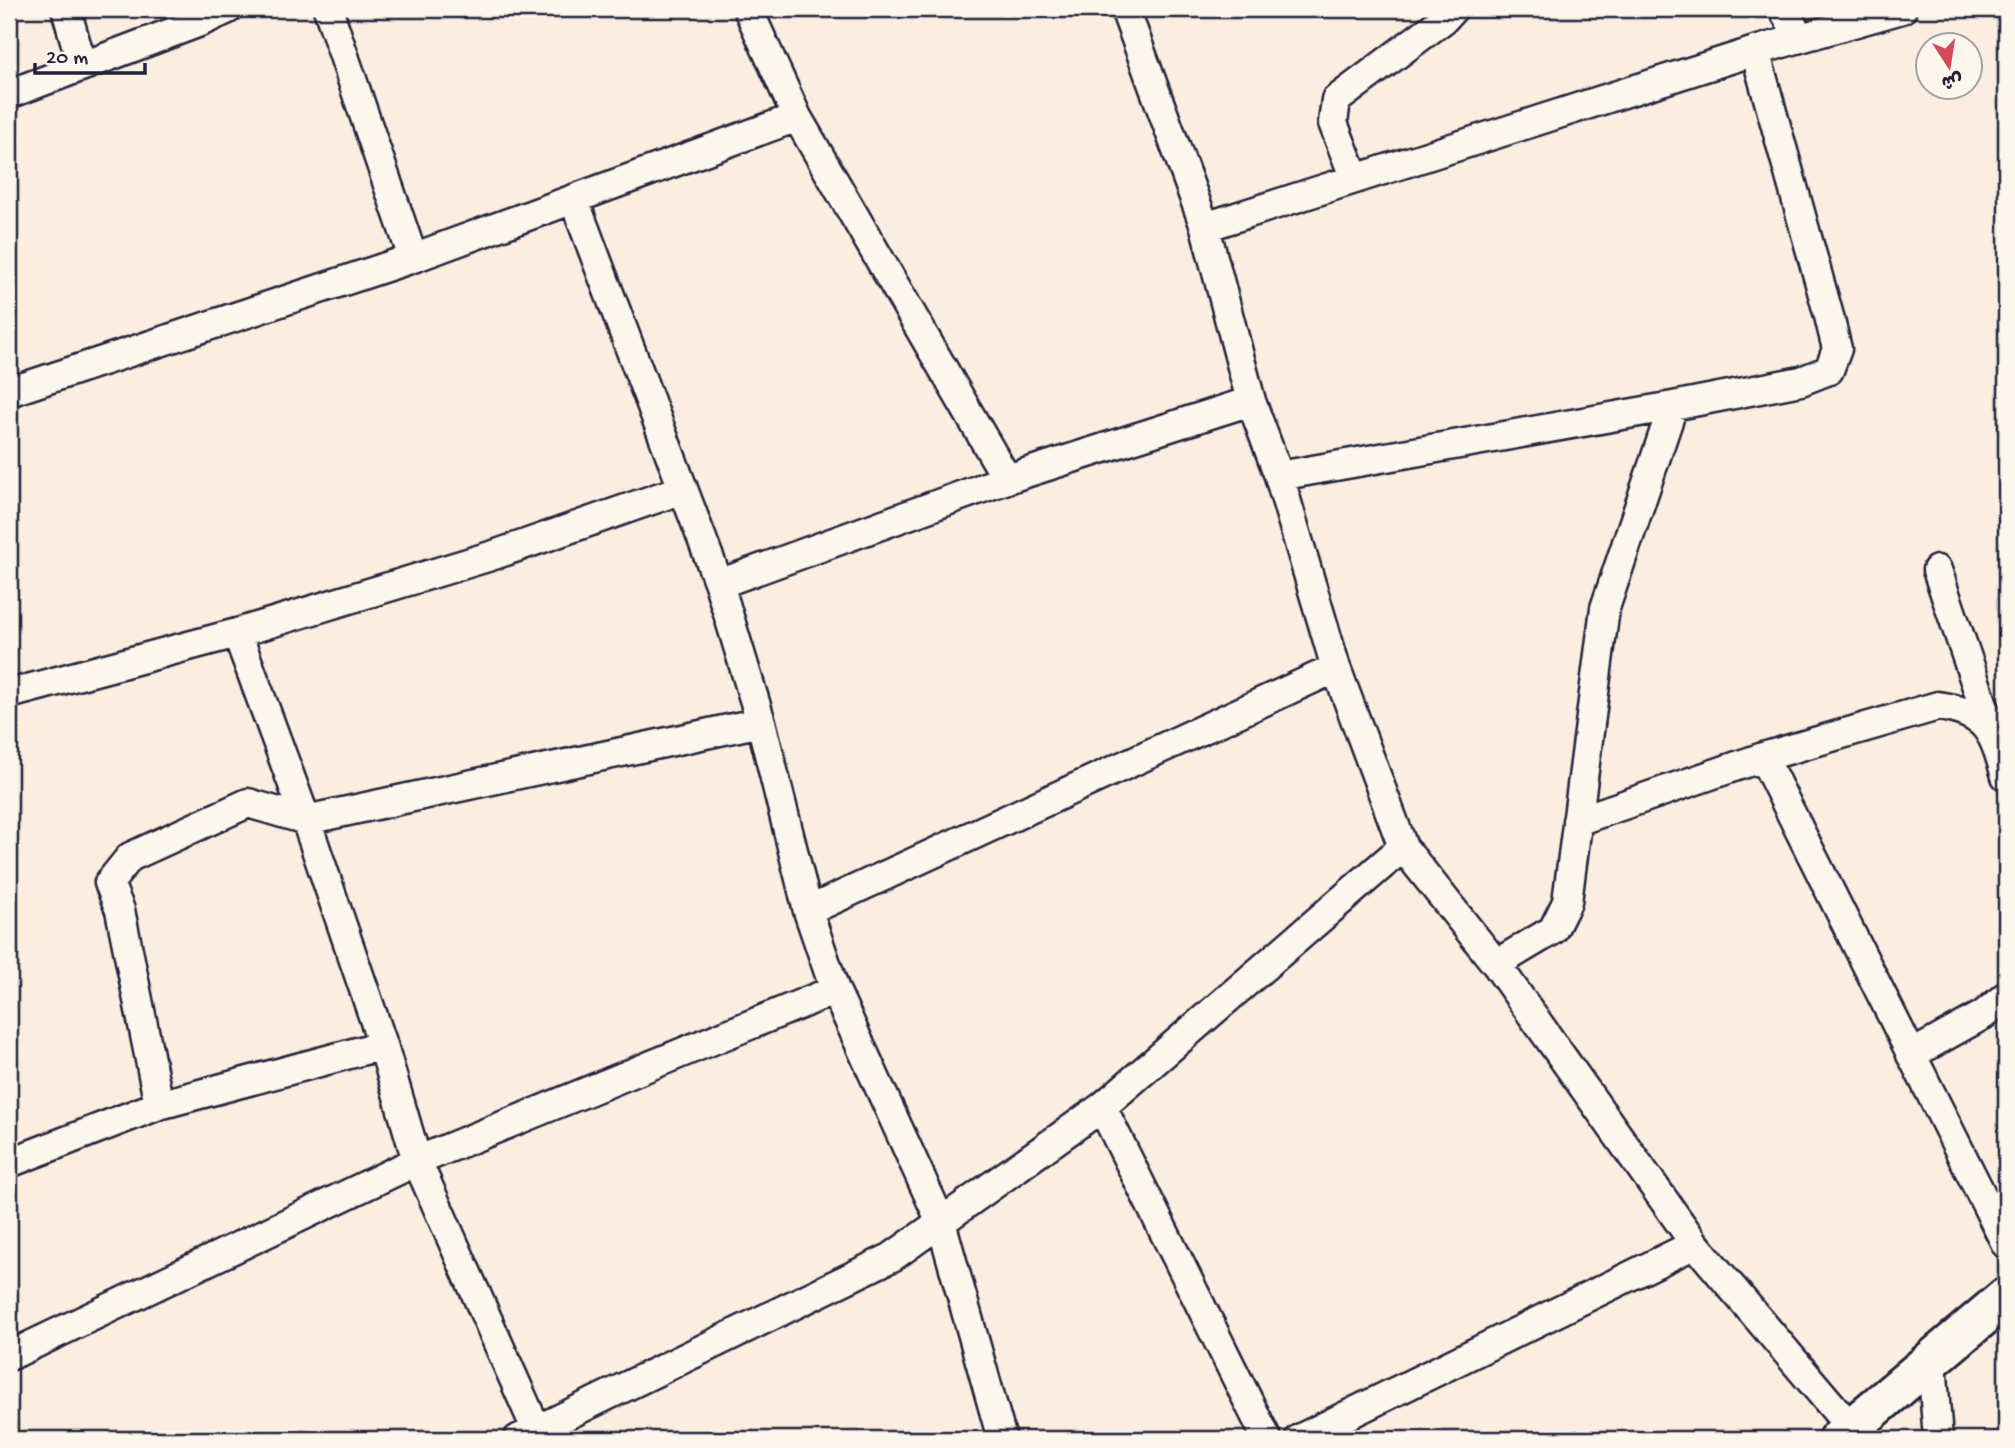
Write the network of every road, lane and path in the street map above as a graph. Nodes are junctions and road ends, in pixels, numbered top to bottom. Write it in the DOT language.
graph roads {
  1 [pos="66,9"];
  2 [pos="228,9"];
  3 [pos="328,9"];
  4 [pos="748,9"];
  5 [pos="1125,9"];
  6 [pos="1452,9"];
  7 [pos="1783,9"];
  8 [pos="1893,10"];
  9 [pos="1800,38"];
  10 [pos="1755,51"];
  11 [pos="82,65"];
  12 [pos="9,94"];
  13 [pos="797,117"];
  14 [pos="1355,179"];
  15 [pos="574,200"];
  16 [pos="1205,227"];
  17 [pos="413,258"];
  18 [pos="9,392"];
  19 [pos="1251,401"];
  20 [pos="1673,406"];
  21 [pos="1279,476"];
  22 [pos="1007,479"];
  23 [pos="683,489"];
  24 [pos="1937,570"];
  25 [pos="719,584"];
  26 [pos="237,633"];
  27 [pos="1336,668"];
  28 [pos="9,694"];
  29 [pos="761,722"];
  30 [pos="2000,736"];
  31 [pos="1763,757"];
  32 [pos="2006,776"];
  33 [pos="306,820"];
  34 [pos="1577,821"];
  35 [pos="1404,847"];
  36 [pos="808,911"];
  37 [pos="1496,964"];
  38 [pos="835,990"];
  39 [pos="2006,996"];
  40 [pos="383,1045"];
  41 [pos="1910,1055"];
  42 [pos="159,1105"];
  43 [pos="1102,1107"];
  44 [pos="417,1161"];
  45 [pos="9,1163"];
  46 [pos="941,1222"];
  47 [pos="1695,1244"];
  48 [pos="2006,1244"];
  49 [pos="2006,1297"];
  50 [pos="9,1356"];
  51 [pos="1932,1362"];
  52 [pos="1844,1433"];
  53 [pos="528,1435"];
  54 [pos="1002,1439"];
  55 [pos="1266,1439"];
  56 [pos="1299,1439"];
  57 [pos="1938,1439"];
  1 -- 11 [label="street"];
  2 -- 11 [label="street"];
  3 -- 17 [label="street"];
  4 -- 13 [label="street"];
  5 -- 16 [label="street"];
  6 -- 14 [label="street"];
  7 -- 9 [label="street"];
  8 -- 9 [label="street"];
  9 -- 10 [label="street"];
  10 -- 14 [label="street"];
  10 -- 20 [label="street"];
  11 -- 12 [label="street"];
  13 -- 15 [label="street"];
  13 -- 22 [label="street"];
  14 -- 16 [label="street"];
  15 -- 17 [label="street"];
  15 -- 23 [label="street"];
  16 -- 19 [label="street"];
  17 -- 18 [label="street"];
  19 -- 21 [label="street"];
  19 -- 22 [label="street"];
  20 -- 21 [label="street"];
  20 -- 34 [label="street"];
  21 -- 27 [label="street"];
  22 -- 25 [label="street"];
  23 -- 25 [label="street"];
  23 -- 26 [label="street"];
  24 -- 30 [label="street"];
  25 -- 29 [label="street"];
  26 -- 28 [label="street"];
  26 -- 33 [label="street"];
  27 -- 35 [label="street"];
  27 -- 36 [label="street"];
  29 -- 33 [label="street"];
  29 -- 36 [label="street"];
  30 -- 31 [label="street"];
  30 -- 32 [label="street"];
  31 -- 34 [label="street"];
  31 -- 41 [label="street"];
  33 -- 40 [label="street"];
  33 -- 42 [label="street"];
  34 -- 37 [label="street"];
  35 -- 37 [label="street"];
  35 -- 43 [label="street"];
  36 -- 38 [label="street"];
  37 -- 47 [label="street"];
  38 -- 44 [label="street"];
  38 -- 46 [label="street"];
  39 -- 41 [label="street"];
  40 -- 42 [label="street"];
  40 -- 44 [label="street"];
  41 -- 48 [label="street"];
  42 -- 45 [label="street"];
  43 -- 46 [label="street"];
  43 -- 55 [label="street"];
  44 -- 50 [label="street"];
  44 -- 53 [label="street"];
  46 -- 53 [label="street"];
  46 -- 54 [label="street"];
  47 -- 52 [label="street"];
  47 -- 56 [label="street"];
  49 -- 51 [label="street"];
  51 -- 52 [label="street"];
  51 -- 57 [label="street"];
}
